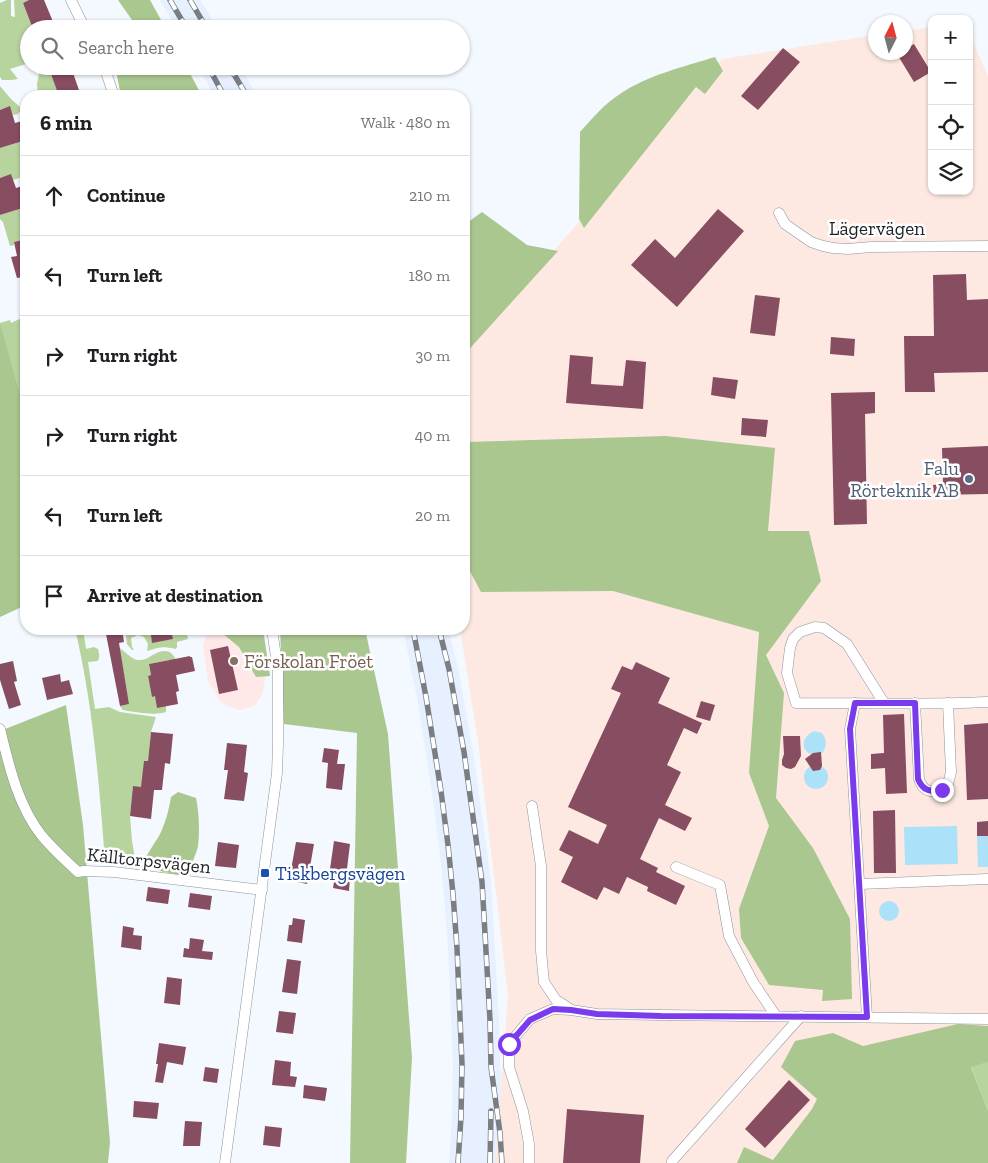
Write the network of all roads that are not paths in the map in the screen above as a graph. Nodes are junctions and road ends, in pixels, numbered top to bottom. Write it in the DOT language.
graph roads {
  1 [pos="71,0"];
  2 [pos="81,20"];
  3 [pos="107,75"];
  4 [pos="112,90"];
  5 [pos="779,213"];
  6 [pos="988,246"];
  7 [pos="273,635"];
  8 [pos="988,702"];
  9 [pos="855,703"];
  10 [pos="884,703"];
  11 [pos="915,703"];
  12 [pos="948,703"];
  13 [pos="0,729"];
  14 [pos="532,806"];
  15 [pos="676,867"];
  16 [pos="988,879"];
  17 [pos="860,884"];
  18 [pos="262,890"];
  19 [pos="571,1010"];
  20 [pos="776,1016"];
  21 [pos="801,1016"];
  22 [pos="867,1017"];
  23 [pos="988,1019"];
  24 [pos="225,1163"];
  25 [pos="529,1163"];
  26 [pos="672,1163"];
  1 -- 2 [label="street"];
  3 -- 4 [label="street"];
  5 -- 6 [label="street, Lägervägen"];
  7 -- 18 [label="street"];
  8 -- 12 [label="street"];
  9 -- 10 [label="street"];
  9 -- 10 [label="street"];
  9 -- 17 [label="street"];
  10 -- 11 [label="street"];
  11 -- 12 [label="street"];
  11 -- 12 [label="street"];
  13 -- 18 [label="street, Källtorpsvägen"];
  14 -- 19 [label="street"];
  15 -- 20 [label="street"];
  16 -- 17 [label="street"];
  17 -- 22 [label="street"];
  18 -- 24 [label="street"];
  19 -- 20 [label="street"];
  19 -- 25 [label="street"];
  20 -- 21 [label="street"];
  21 -- 22 [label="street"];
  21 -- 26 [label="street"];
  22 -- 23 [label="street"];
}
